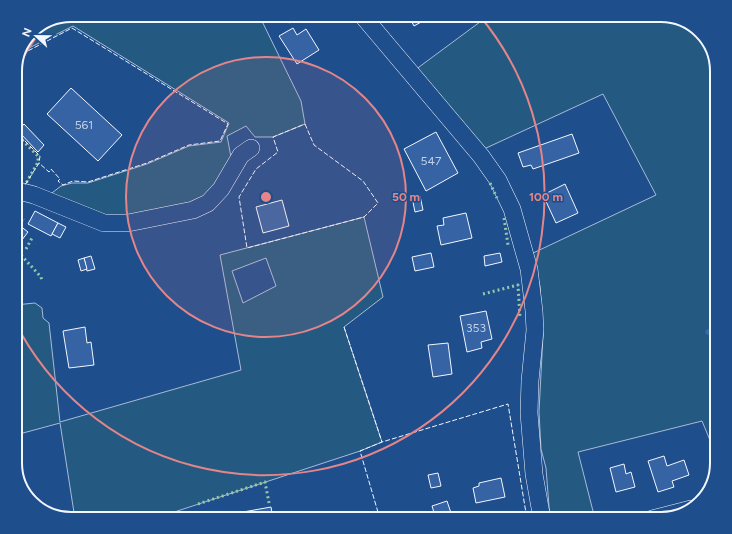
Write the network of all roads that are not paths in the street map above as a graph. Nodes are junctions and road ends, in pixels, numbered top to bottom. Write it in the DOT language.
graph roads {
  1 [pos="368,22"];
  2 [pos="251,148"];
  3 [pos="22,192"];
  4 [pos="541,512"];
  1 -- 4 [label="street"];
  2 -- 3 [label="street"];
}
